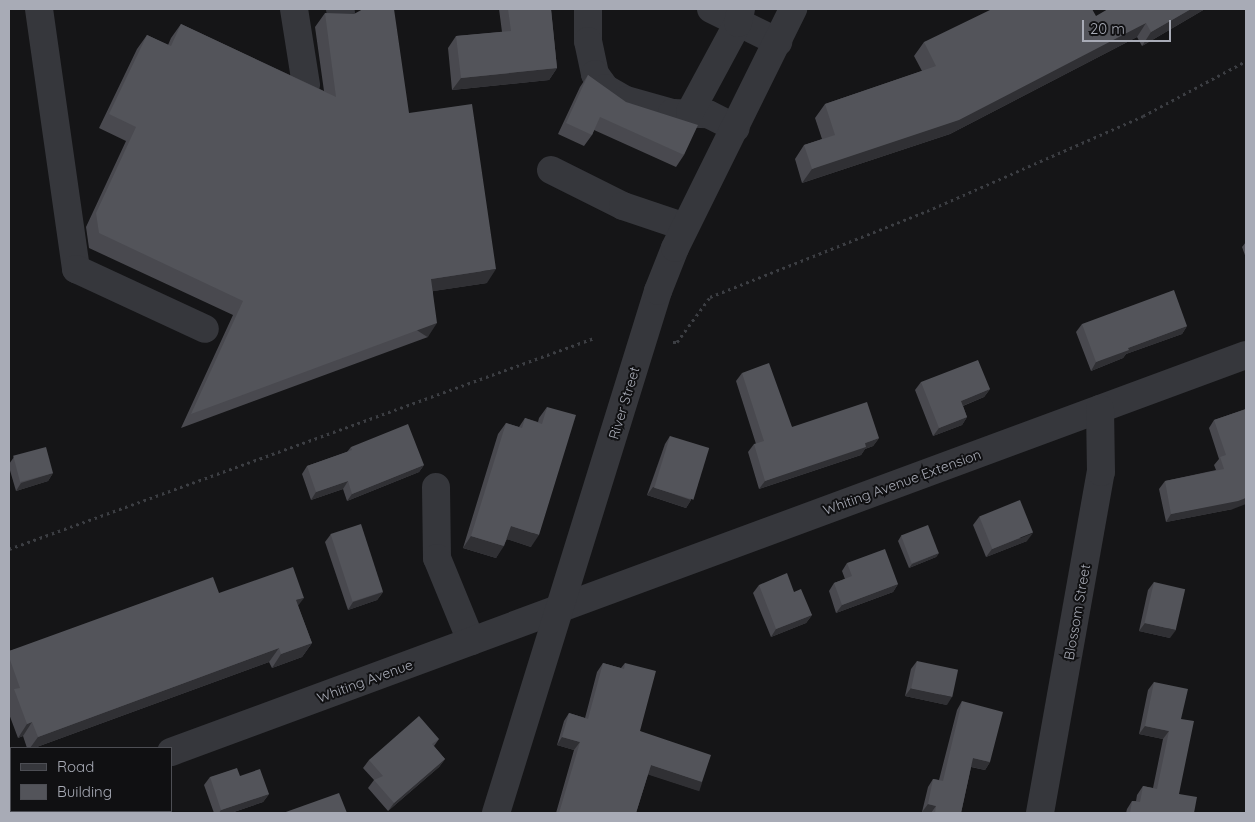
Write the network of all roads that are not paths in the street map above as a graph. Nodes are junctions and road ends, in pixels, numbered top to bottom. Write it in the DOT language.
graph roads {
  1 [pos="38,9"];
  2 [pos="294,9"];
  3 [pos="588,9"];
  4 [pos="711,9"];
  5 [pos="793,9"];
  6 [pos="740,16"];
  7 [pos="778,42"];
  8 [pos="306,85"];
  9 [pos="690,112"];
  10 [pos="736,128"];
  11 [pos="551,170"];
  12 [pos="686,227"];
  13 [pos="205,329"];
  14 [pos="1246,355"];
  15 [pos="1100,409"];
  16 [pos="436,487"];
  17 [pos="559,609"];
  18 [pos="471,641"];
  19 [pos="172,752"];
  20 [pos="496,813"];
  21 [pos="1040,813"];
  1 -- 13 [label="street"];
  2 -- 8 [label="street"];
  3 -- 9 [label="street"];
  4 -- 6 [label="street"];
  5 -- 7 [label="street, River Street"];
  6 -- 7 [label="street"];
  6 -- 9 [label="street"];
  7 -- 10 [label="street, River Street"];
  9 -- 10 [label="street"];
  10 -- 12 [label="street, River Street"];
  11 -- 12 [label="street"];
  12 -- 17 [label="street, River Street"];
  14 -- 15 [label="street, Whiting Avenue Extension"];
  15 -- 17 [label="street, Whiting Avenue Extension"];
  15 -- 21 [label="street, Blossom Street"];
  16 -- 18 [label="street"];
  17 -- 18 [label="street, Whiting Avenue"];
  17 -- 20 [label="street, River Street"];
  18 -- 19 [label="street, Whiting Avenue"];
}
